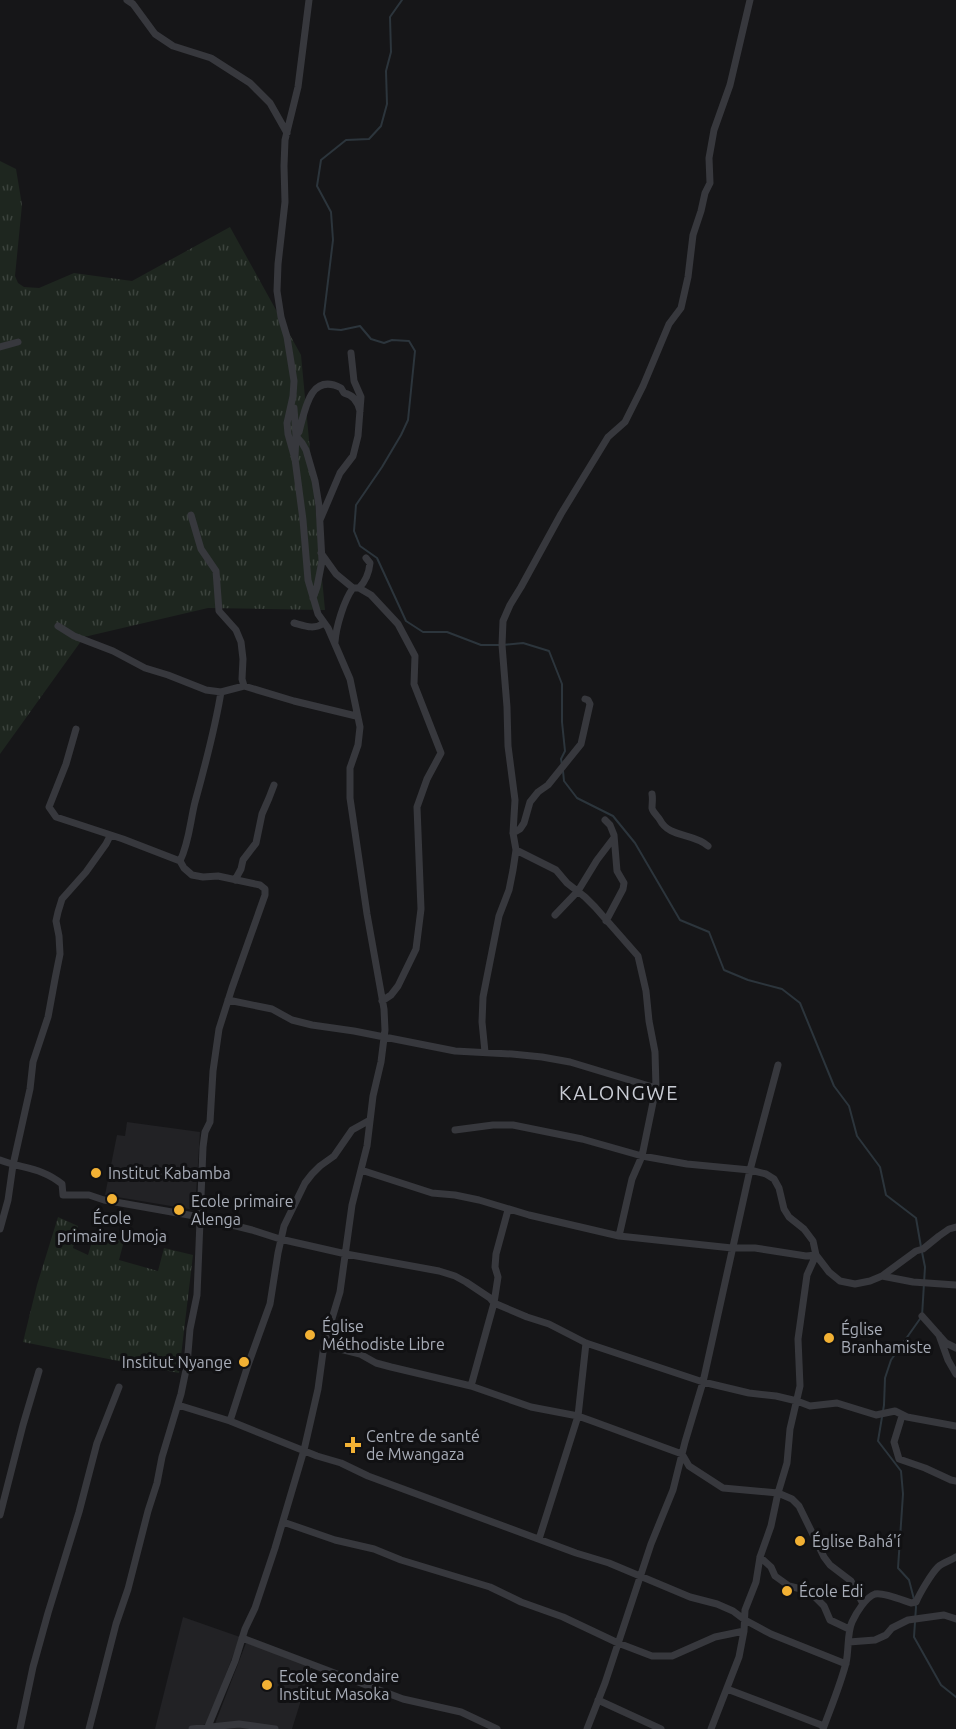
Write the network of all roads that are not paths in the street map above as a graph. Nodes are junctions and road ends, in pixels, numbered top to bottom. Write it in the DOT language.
graph roads {
  1 [pos="127,0"];
  2 [pos="309,0"];
  3 [pos="750,0"];
  4 [pos="287,133"];
  5 [pos="18,342"];
  6 [pos="0,347"];
  7 [pos="351,352"];
  8 [pos="293,396"];
  9 [pos="360,411"];
  10 [pos="296,436"];
  11 [pos="295,459"];
  12 [pos="191,515"];
  13 [pos="320,522"];
  14 [pos="320,551"];
  15 [pos="366,558"];
  16 [pos="356,588"];
  17 [pos="313,598"];
  18 [pos="294,623"];
  19 [pos="324,623"];
  20 [pos="58,626"];
  21 [pos="334,642"];
  22 [pos="244,686"];
  23 [pos="220,692"];
  24 [pos="585,699"];
  25 [pos="356,716"];
  26 [pos="76,729"];
  27 [pos="274,784"];
  28 [pos="652,794"];
  29 [pos="606,820"];
  30 [pos="513,833"];
  31 [pos="110,836"];
  32 [pos="613,839"];
  33 [pos="708,846"];
  34 [pos="516,850"];
  35 [pos="180,861"];
  36 [pos="234,880"];
  37 [pos="578,891"];
  38 [pos="555,915"];
  39 [pos="606,921"];
  40 [pos="228,1000"];
  41 [pos="382,1002"];
  42 [pos="384,1037"];
  43 [pos="485,1052"];
  44 [pos="778,1065"];
  45 [pos="656,1088"];
  46 [pos="370,1120"];
  47 [pos="455,1130"];
  48 [pos="642,1156"];
  49 [pos="0,1160"];
  50 [pos="13,1165"];
  51 [pos="361,1170"];
  52 [pos="750,1170"];
  53 [pos="508,1210"];
  54 [pos="200,1217"];
  55 [pos="956,1227"];
  56 [pos="0,1229"];
  57 [pos="619,1236"];
  58 [pos="280,1239"];
  59 [pos="732,1248"];
  60 [pos="346,1254"];
  61 [pos="816,1255"];
  62 [pos="882,1275"];
  63 [pos="956,1285"];
  64 [pos="494,1303"];
  65 [pos="922,1316"];
  66 [pos="937,1331"];
  67 [pos="586,1343"];
  68 [pos="324,1345"];
  69 [pos="956,1348"];
  70 [pos="39,1371"];
  71 [pos="956,1374"];
  72 [pos="703,1382"];
  73 [pos="471,1386"];
  74 [pos="119,1387"];
  75 [pos="797,1401"];
  76 [pos="178,1405"];
  77 [pos="578,1416"];
  78 [pos="902,1416"];
  79 [pos="230,1421"];
  80 [pos="956,1426"];
  81 [pos="304,1450"];
  82 [pos="682,1454"];
  83 [pos="956,1482"];
  84 [pos="778,1493"];
  85 [pos="0,1515"];
  86 [pos="283,1522"];
  87 [pos="539,1539"];
  88 [pos="760,1557"];
  89 [pos="956,1557"];
  90 [pos="640,1577"];
  91 [pos="863,1604"];
  92 [pos="956,1618"];
  93 [pos="745,1620"];
  94 [pos="849,1629"];
  95 [pos="744,1631"];
  96 [pos="242,1638"];
  97 [pos="849,1642"];
  98 [pos="618,1643"];
  99 [pos="846,1664"];
  100 [pos="727,1689"];
  101 [pos="598,1700"];
  102 [pos="89,1726"];
  103 [pos="208,1728"];
  104 [pos="270,1728"];
  105 [pos="823,1728"];
  106 [pos="20,1729"];
  107 [pos="97,1729"];
  108 [pos="192,1729"];
  109 [pos="497,1729"];
  110 [pos="587,1729"];
  111 [pos="661,1729"];
  112 [pos="711,1729"];
  1 -- 4 [label="street"];
  2 -- 4 [label="street"];
  3 -- 30 [label="street"];
  4 -- 8 [label="street"];
  5 -- 6 [label="street"];
  7 -- 9 [label="street"];
  8 -- 10 [label="street"];
  8 -- 11 [label="street"];
  9 -- 10 [label="street"];
  9 -- 13 [label="street"];
  10 -- 11 [label="street"];
  10 -- 13 [label="street"];
  11 -- 17 [label="street"];
  12 -- 22 [label="street"];
  13 -- 14 [label="street"];
  14 -- 16 [label="street"];
  14 -- 17 [label="street"];
  15 -- 16 [label="street"];
  16 -- 21 [label="street"];
  16 -- 41 [label="street"];
  17 -- 19 [label="street"];
  18 -- 19 [label="street"];
  19 -- 21 [label="street"];
  20 -- 23 [label="street"];
  21 -- 25 [label="street"];
  22 -- 23 [label="street"];
  22 -- 25 [label="street"];
  23 -- 35 [label="street"];
  24 -- 30 [label="street"];
  25 -- 41 [label="street"];
  26 -- 31 [label="street"];
  27 -- 36 [label="street"];
  28 -- 33 [label="street"];
  29 -- 32 [label="street"];
  30 -- 34 [label="street"];
  31 -- 35 [label="street"];
  31 -- 50 [label="street"];
  32 -- 37 [label="street"];
  32 -- 39 [label="street"];
  34 -- 37 [label="street"];
  34 -- 43 [label="street"];
  35 -- 36 [label="street"];
  36 -- 40 [label="street"];
  37 -- 38 [label="street"];
  37 -- 39 [label="street"];
  39 -- 45 [label="street"];
  40 -- 42 [label="street"];
  40 -- 54 [label="street"];
  41 -- 42 [label="street"];
  42 -- 43 [label="street"];
  42 -- 46 [label="street"];
  43 -- 45 [label="street"];
  44 -- 52 [label="street"];
  45 -- 48 [label="street"];
  46 -- 51 [label="street"];
  46 -- 58 [label="street"];
  47 -- 48 [label="street"];
  48 -- 52 [label="street"];
  48 -- 57 [label="street"];
  49 -- 50 [label="street"];
  50 -- 54 [label="street"];
  50 -- 56 [label="street"];
  51 -- 53 [label="street"];
  51 -- 60 [label="street"];
  52 -- 59 [label="street"];
  52 -- 61 [label="street"];
  53 -- 57 [label="street"];
  53 -- 64 [label="street"];
  54 -- 58 [label="street"];
  54 -- 76 [label="street"];
  55 -- 62 [label="street"];
  57 -- 59 [label="street"];
  58 -- 60 [label="street"];
  58 -- 79 [label="street"];
  59 -- 61 [label="street"];
  59 -- 72 [label="street"];
  60 -- 64 [label="street"];
  60 -- 68 [label="street"];
  61 -- 62 [label="street"];
  61 -- 75 [label="street"];
  62 -- 63 [label="street"];
  64 -- 67 [label="street"];
  64 -- 73 [label="street"];
  65 -- 66 [label="street"];
  66 -- 69 [label="street"];
  66 -- 71 [label="street"];
  67 -- 72 [label="street"];
  67 -- 77 [label="street"];
  68 -- 73 [label="street"];
  68 -- 81 [label="street"];
  70 -- 85 [label="street"];
  72 -- 75 [label="street"];
  72 -- 82 [label="street"];
  73 -- 77 [label="street"];
  74 -- 106 [label="street"];
  75 -- 78 [label="street"];
  75 -- 84 [label="street"];
  76 -- 79 [label="street"];
  76 -- 102 [label="street"];
  77 -- 82 [label="street"];
  77 -- 87 [label="street"];
  78 -- 80 [label="street"];
  78 -- 83 [label="street"];
  79 -- 81 [label="street"];
  81 -- 86 [label="street"];
  81 -- 87 [label="street"];
  82 -- 84 [label="street"];
  82 -- 90 [label="street"];
  84 -- 88 [label="street"];
  84 -- 91 [label="street"];
  86 -- 96 [label="street"];
  86 -- 98 [label="street"];
  87 -- 90 [label="street"];
  88 -- 93 [label="street"];
  88 -- 94 [label="street"];
  89 -- 91 [label="street"];
  90 -- 93 [label="street"];
  90 -- 98 [label="street"];
  91 -- 94 [label="street"];
  92 -- 97 [label="street"];
  93 -- 95 [label="street"];
  93 -- 99 [label="street"];
  94 -- 97 [label="street"];
  95 -- 98 [label="street"];
  95 -- 100 [label="street"];
  96 -- 103 [label="street"];
  96 -- 109 [label="street"];
  97 -- 99 [label="street"];
  98 -- 101 [label="street"];
  99 -- 105 [label="street"];
  100 -- 105 [label="street"];
  100 -- 112 [label="street"];
  101 -- 110 [label="street"];
  101 -- 111 [label="street"];
  102 -- 107 [label="street"];
  103 -- 104 [label="street"];
  103 -- 108 [label="street"];
}
